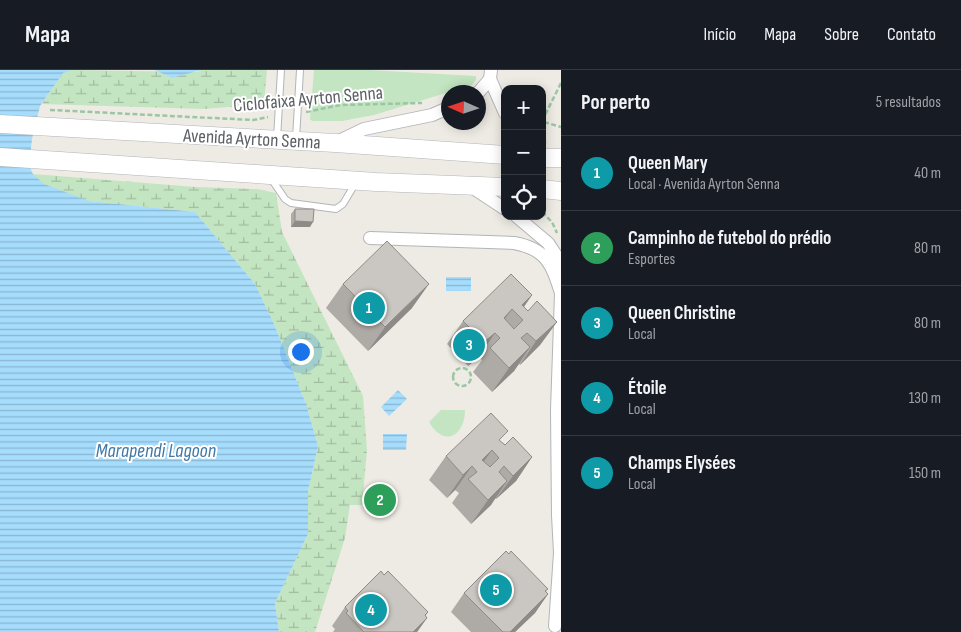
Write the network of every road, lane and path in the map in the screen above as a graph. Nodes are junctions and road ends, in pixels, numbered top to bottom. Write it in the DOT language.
graph roads {
  1 [pos="281,70"];
  2 [pos="300,70"];
  3 [pos="491,75"];
  4 [pos="561,83"];
  5 [pos="501,102"];
  6 [pos="429,103"];
  7 [pos="50,110"];
  8 [pos="441,111"];
  9 [pos="546,113"];
  10 [pos="278,115"];
  11 [pos="296,115"];
  12 [pos="546,123"];
  13 [pos="0,124"];
  14 [pos="561,127"];
  15 [pos="545,130"];
  16 [pos="277,140"];
  17 [pos="296,141"];
  18 [pos="335,143"];
  19 [pos="501,155"];
  20 [pos="0,157"];
  21 [pos="550,158"];
  22 [pos="268,174"];
  23 [pos="357,181"];
  24 [pos="470,186"];
  25 [pos="501,187"];
  26 [pos="546,189"];
  27 [pos="561,191"];
  28 [pos="501,206"];
  29 [pos="546,216"];
  30 [pos="520,220"];
  31 [pos="521,220"];
  32 [pos="558,236"];
  33 [pos="370,238"];
  34 [pos="514,243"];
  35 [pos="561,294"];
  36 [pos="458,370"];
  37 [pos="559,410"];
  38 [pos="559,515"];
  39 [pos="561,553"];
  40 [pos="554,630"];
  1 -- 10 [label="lane"];
  2 -- 11 [label="lane"];
  3 -- 5 [label="street"];
  4 -- 9 [label="path"];
  6 -- 11 [label="path, Ciclofaixa Ayrton Senna"];
  7 -- 10 [label="path, Ciclofaixa Ayrton Senna"];
  8 -- 18 [label="street"];
  10 -- 16 [label="lane"];
  11 -- 17 [label="lane"];
  12 -- 14 [label="path"];
  13 -- 16 [label="main road, Avenida Ayrton Senna"];
  15 -- 21 [label="path"];
  16 -- 17 [label="main road, Avenida Ayrton Senna"];
  17 -- 18 [label="main road, Avenida Ayrton Senna"];
  18 -- 19 [label="main road, Avenida Ayrton Senna"];
  20 -- 22 [label="main road, Avenida Ayrton Senna"];
  22 -- 23 [label="main road, Avenida Ayrton Senna"];
  22 -- 23 [label="lane"];
  23 -- 24 [label="main road, Avenida Ayrton Senna"];
  24 -- 25 [label="main road, Avenida Ayrton Senna"];
  24 -- 28 [label="street"];
  26 -- 27 [label="main road"];
  29 -- 32 [label="path"];
  30 -- 34 [label="street"];
  31 -- 35 [label="street"];
  33 -- 34 [label="street"];
  34 -- 35 [label="street"];
  35 -- 37 [label="street"];
  36 -- 36 [label="path"];
  37 -- 38 [label="street"];
  38 -- 39 [label="street"];
  39 -- 40 [label="street"];
}
